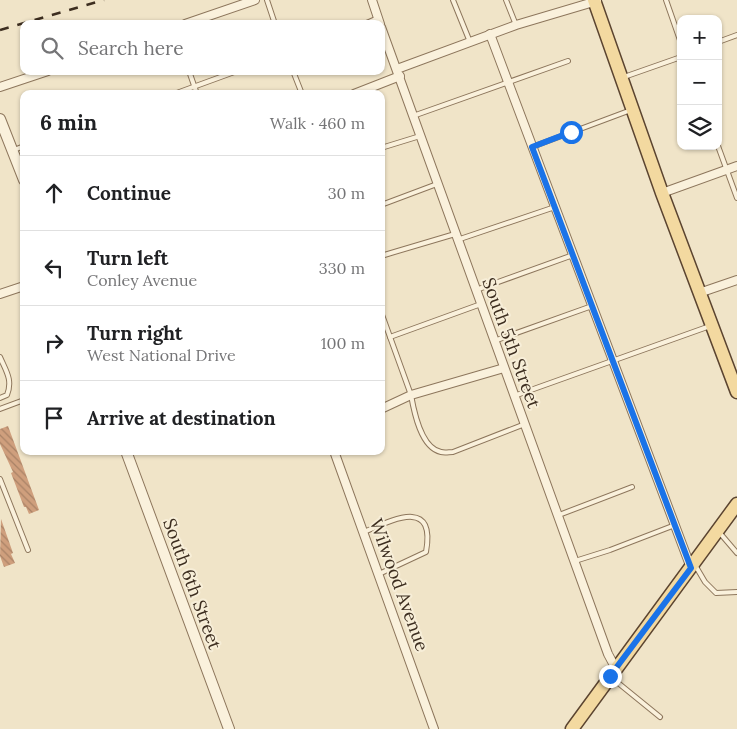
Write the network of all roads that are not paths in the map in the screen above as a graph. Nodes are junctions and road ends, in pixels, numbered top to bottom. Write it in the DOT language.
graph roads {
  1 [pos="255,0"];
  2 [pos="266,0"];
  3 [pos="372,0"];
  4 [pos="453,0"];
  5 [pos="506,0"];
  6 [pos="596,0"];
  7 [pos="666,0"];
  8 [pos="197,20"];
  9 [pos="274,20"];
  10 [pos="379,20"];
  11 [pos="516,25"];
  12 [pos="677,32"];
  13 [pos="490,34"];
  14 [pos="737,35"];
  15 [pos="385,37"];
  16 [pos="722,41"];
  17 [pos="470,42"];
  18 [pos="677,58"];
  19 [pos="568,61"];
  20 [pos="398,72"];
  21 [pos="36,75"];
  22 [pos="191,75"];
  23 [pos="226,75"];
  24 [pos="295,75"];
  25 [pos="622,78"];
  26 [pos="508,81"];
  27 [pos="195,86"];
  28 [pos="0,87"];
  29 [pos="184,90"];
  30 [pos="196,90"];
  31 [pos="300,90"];
  32 [pos="362,90"];
  33 [pos="633,109"];
  34 [pos="413,116"];
  35 [pos="1,124"];
  36 [pos="420,136"];
  37 [pos="20,147"];
  38 [pos="385,147"];
  39 [pos="532,147"];
  40 [pos="12,150"];
  41 [pos="720,150"];
  42 [pos="737,166"];
  43 [pos="20,170"];
  44 [pos="727,170"];
  45 [pos="437,184"];
  46 [pos="662,193"];
  47 [pos="737,198"];
  48 [pos="385,204"];
  49 [pos="555,207"];
  50 [pos="456,237"];
  51 [pos="385,255"];
  52 [pos="573,255"];
  53 [pos="737,280"];
  54 [pos="20,287"];
  55 [pos="476,290"];
  56 [pos="699,293"];
  57 [pos="0,294"];
  58 [pos="481,304"];
  59 [pos="592,306"];
  60 [pos="385,323"];
  61 [pos="712,325"];
  62 [pos="390,337"];
  63 [pos="494,341"];
  64 [pos="0,356"];
  65 [pos="613,362"];
  66 [pos="504,368"];
  67 [pos="737,392"];
  68 [pos="411,395"];
  69 [pos="514,396"];
  70 [pos="0,398"];
  71 [pos="20,402"];
  72 [pos="385,406"];
  73 [pos="0,409"];
  74 [pos="525,424"];
  75 [pos="127,455"];
  76 [pos="335,455"];
  77 [pos="0,479"];
  78 [pos="632,487"];
  79 [pos="737,504"];
  80 [pos="559,515"];
  81 [pos="675,525"];
  82 [pos="718,531"];
  83 [pos="364,532"];
  84 [pos="28,550"];
  85 [pos="737,552"];
  86 [pos="575,561"];
  87 [pos="692,566"];
  88 [pos="378,574"];
  89 [pos="737,592"];
  90 [pos="613,673"];
  91 [pos="660,717"];
  92 [pos="229,729"];
  93 [pos="434,729"];
  94 [pos="572,729"];
  1 -- 8 [label="street"];
  2 -- 9 [label="lane"];
  3 -- 10 [label="street, South 5th Street"];
  4 -- 17 [label="lane"];
  5 -- 11 [label="lane"];
  6 -- 11 [label="street"];
  6 -- 25 [label="main road"];
  7 -- 12 [label="lane"];
  11 -- 13 [label="street"];
  13 -- 17 [label="street"];
  13 -- 26 [label="street"];
  14 -- 16 [label="lane"];
  15 -- 20 [label="street, South 5th Street"];
  17 -- 20 [label="street"];
  18 -- 25 [label="lane"];
  19 -- 26 [label="lane"];
  20 -- 32 [label="street"];
  20 -- 34 [label="street, South 5th Street"];
  21 -- 28 [label="street"];
  22 -- 27 [label="lane"];
  23 -- 27 [label="lane"];
  24 -- 31 [label="lane"];
  25 -- 33 [label="main road"];
  26 -- 34 [label="lane"];
  26 -- 39 [label="street"];
  27 -- 29 [label="lane"];
  27 -- 30 [label="lane"];
  33 -- 39 [label="lane"];
  33 -- 46 [label="main road"];
  34 -- 36 [label="street, South 5th Street"];
  35 -- 40 [label="street"];
  36 -- 38 [label="lane"];
  36 -- 45 [label="street, South 5th Street"];
  37 -- 40 [label="lane"];
  39 -- 49 [label="street"];
  40 -- 43 [label="street"];
  41 -- 44 [label="lane"];
  42 -- 44 [label="street"];
  44 -- 46 [label="street"];
  44 -- 47 [label="lane"];
  45 -- 48 [label="lane"];
  45 -- 50 [label="street, South 5th Street"];
  46 -- 56 [label="main road"];
  49 -- 50 [label="lane"];
  49 -- 52 [label="street"];
  50 -- 51 [label="lane"];
  50 -- 55 [label="street, South 5th Street"];
  52 -- 55 [label="lane"];
  52 -- 59 [label="street"];
  53 -- 56 [label="street"];
  54 -- 57 [label="street"];
  55 -- 58 [label="street, South 5th Street"];
  56 -- 61 [label="main road"];
  58 -- 62 [label="lane"];
  58 -- 63 [label="street, South 5th Street"];
  59 -- 63 [label="lane"];
  59 -- 65 [label="street"];
  60 -- 62 [label="lane"];
  61 -- 65 [label="lane"];
  61 -- 67 [label="main road"];
  62 -- 68 [label="lane"];
  63 -- 66 [label="street, South 5th Street"];
  64 -- 70 [label="lane"];
  65 -- 69 [label="lane"];
  65 -- 81 [label="street"];
  66 -- 68 [label="street"];
  66 -- 69 [label="street, South 5th Street"];
  68 -- 72 [label="street"];
  68 -- 74 [label="lane"];
  69 -- 74 [label="street, South 5th Street"];
  71 -- 73 [label="lane"];
  74 -- 80 [label="street, South 5th Street"];
  75 -- 92 [label="street, South 6th Street"];
  76 -- 83 [label="street, Wilwood Avenue"];
  77 -- 84 [label="lane"];
  78 -- 80 [label="lane"];
  79 -- 82 [label="main road"];
  80 -- 86 [label="street, South 5th Street"];
  81 -- 86 [label="lane"];
  81 -- 87 [label="street"];
  82 -- 85 [label="lane"];
  82 -- 87 [label="main road"];
  83 -- 88 [label="street, Wilwood Avenue"];
  83 -- 88 [label="lane"];
  86 -- 90 [label="street, South 5th Street"];
  87 -- 89 [label="lane"];
  87 -- 90 [label="main road"];
  88 -- 93 [label="street, Wilwood Avenue"];
  90 -- 91 [label="lane"];
  90 -- 94 [label="main road"];
}
